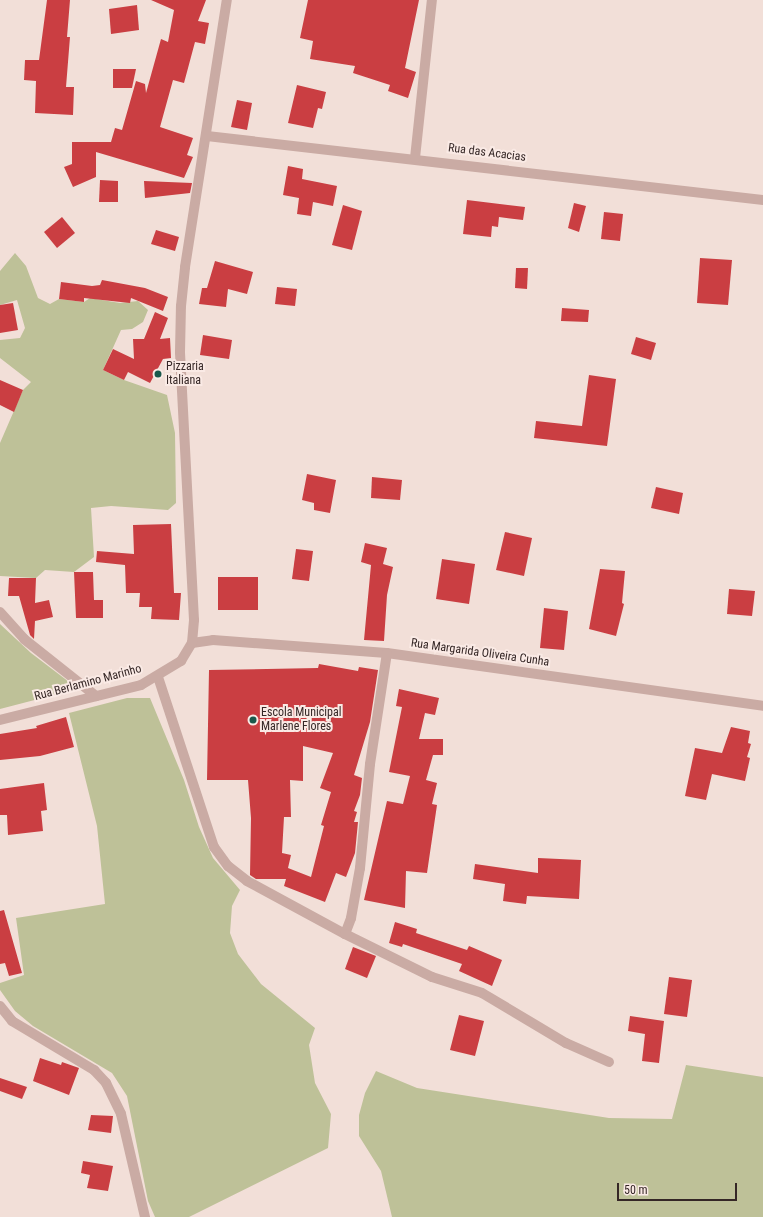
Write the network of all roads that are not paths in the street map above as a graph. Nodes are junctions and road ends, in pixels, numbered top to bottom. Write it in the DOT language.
graph roads {
  1 [pos="227,0"];
  2 [pos="432,0"];
  3 [pos="207,136"];
  4 [pos="415,158"];
  5 [pos="763,200"];
  6 [pos="0,612"];
  7 [pos="192,643"];
  8 [pos="387,653"];
  9 [pos="158,677"];
  10 [pos="96,696"];
  11 [pos="763,706"];
  12 [pos="0,720"];
  13 [pos="346,934"];
  14 [pos="0,1006"];
  15 [pos="608,1062"];
  16 [pos="145,1217"];
  1 -- 3 [label="street, Rua Berlamino Marinho"];
  2 -- 4 [label="street"];
  3 -- 4 [label="street, Rua das Acacias"];
  3 -- 7 [label="street, Rua Berlamino Marinho"];
  4 -- 5 [label="street, Rua das Acacias"];
  6 -- 10 [label="street"];
  7 -- 8 [label="street, Rua Margarida Oliveira Cunha"];
  7 -- 9 [label="street, Rua Berlamino Marinho"];
  8 -- 11 [label="street, Rua Margarida Oliveira Cunha"];
  8 -- 13 [label="street"];
  9 -- 10 [label="street, Rua Berlamino Marinho"];
  9 -- 13 [label="street"];
  10 -- 12 [label="street, Rua Berlamino Marinho"];
  13 -- 15 [label="street"];
  14 -- 16 [label="street"];
}
